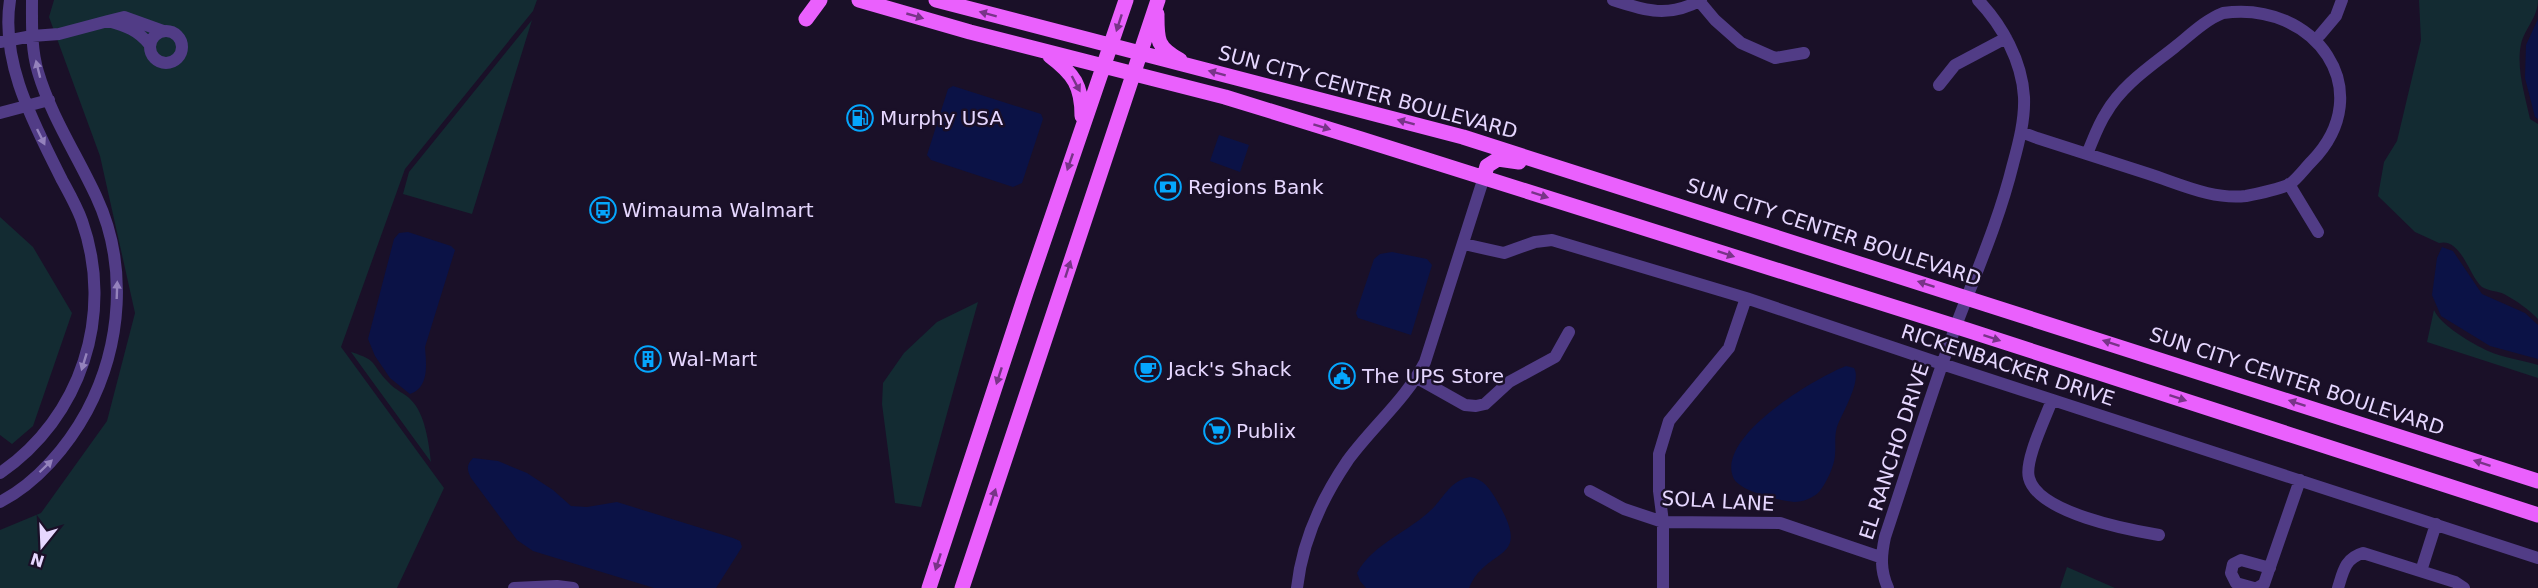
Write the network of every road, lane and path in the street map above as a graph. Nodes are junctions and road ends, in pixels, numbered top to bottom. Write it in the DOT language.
graph roads {
  1 [pos="10,0"];
  2 [pos="32,0"];
  3 [pos="804,0"];
  4 [pos="820,0"];
  5 [pos="859,0"];
  6 [pos="936,0"];
  7 [pos="1126,0"];
  8 [pos="1158,0"];
  9 [pos="1614,0"];
  10 [pos="1978,0"];
  11 [pos="2342,0"];
  12 [pos="1700,1"];
  13 [pos="108,21"];
  14 [pos="163,31"];
  15 [pos="2320,35"];
  16 [pos="32,36"];
  17 [pos="2006,38"];
  18 [pos="5,41"];
  19 [pos="150,45"];
  20 [pos="1111,46"];
  21 [pos="1043,51"];
  22 [pos="1804,53"];
  23 [pos="1140,54"];
  24 [pos="1190,66"];
  25 [pos="1104,67"];
  26 [pos="1133,74"];
  27 [pos="1939,85"];
  28 [pos="49,100"];
  29 [pos="27,106"];
  30 [pos="0,113"];
  31 [pos="1081,129"];
  32 [pos="2021,132"];
  33 [pos="2087,154"];
  34 [pos="1484,177"];
  35 [pos="2289,184"];
  36 [pos="1658,198"];
  37 [pos="2318,232"];
  38 [pos="1464,244"];
  39 [pos="1969,297"];
  40 [pos="1746,298"];
  41 [pos="1956,327"];
  42 [pos="1569,332"];
  43 [pos="1942,364"];
  44 [pos="1417,378"];
  45 [pos="2052,400"];
  46 [pos="0,473"];
  47 [pos="2300,480"];
  48 [pos="2538,481"];
  49 [pos="1590,491"];
  50 [pos="0,502"];
  51 [pos="2508,506"];
  52 [pos="2538,506"];
  53 [pos="2538,515"];
  54 [pos="1663,522"];
  55 [pos="2436,524"];
  56 [pos="2159,535"];
  57 [pos="1880,557"];
  58 [pos="2538,558"];
  59 [pos="2270,568"];
  60 [pos="2421,571"];
  61 [pos="514,588"];
  62 [pos="573,588"];
  63 [pos="929,588"];
  64 [pos="962,588"];
  65 [pos="1296,588"];
  66 [pos="1664,588"];
  67 [pos="1888,588"];
  68 [pos="2255,588"];
  69 [pos="2338,588"];
  70 [pos="2464,588"];
  1 -- 18 [label="street"];
  2 -- 16 [label="street"];
  3 -- 4 [label="main road"];
  5 -- 21 [label="main road, one-way"];
  20 -- 6 [label="main road, SUN CITY CENTER BOULEVARD, one-way"];
  7 -- 20 [label="main road, one-way"];
  8 -- 23 [label="main road"];
  8 -- 24 [label="main road"];
  9 -- 12 [label="street"];
  10 -- 17 [label="street, EL RANCHO DRIVE"];
  11 -- 15 [label="street"];
  12 -- 22 [label="street"];
  13 -- 14 [label="street"];
  13 -- 16 [label="street"];
  13 -- 19 [label="street"];
  14 -- 19 [label="street"];
  14 -- 19 [label="street"];
  15 -- 33 [label="street"];
  15 -- 35 [label="street"];
  16 -- 18 [label="street"];
  28 -- 16 [label="street, one-way"];
  17 -- 27 [label="street"];
  17 -- 32 [label="street, EL RANCHO DRIVE"];
  18 -- 29 [label="street"];
  20 -- 23 [label="main road, SUN CITY CENTER BOULEVARD"];
  20 -- 25 [label="main road"];
  21 -- 25 [label="main road"];
  21 -- 31 [label="main road, one-way"];
  23 -- 24 [label="main road, SUN CITY CENTER BOULEVARD"];
  23 -- 26 [label="main road"];
  36 -- 24 [label="main road, SUN CITY CENTER BOULEVARD, one-way"];
  25 -- 26 [label="main road"];
  25 -- 31 [label="main road"];
  26 -- 34 [label="main road, one-way"];
  64 -- 26 [label="main road, one-way"];
  28 -- 29 [label="street"];
  50 -- 28 [label="street, one-way"];
  29 -- 30 [label="street"];
  29 -- 46 [label="street, one-way"];
  31 -- 63 [label="main road, one-way"];
  32 -- 33 [label="street"];
  32 -- 39 [label="street, EL RANCHO DRIVE"];
  33 -- 35 [label="street"];
  34 -- 36 [label="main road"];
  34 -- 38 [label="street"];
  34 -- 41 [label="main road, one-way"];
  35 -- 37 [label="street"];
  39 -- 36 [label="main road, SUN CITY CENTER BOULEVARD, one-way"];
  38 -- 40 [label="street, RICKENBACKER DRIVE"];
  38 -- 44 [label="street"];
  39 -- 41 [label="street, EL RANCHO DRIVE"];
  48 -- 39 [label="main road, SUN CITY CENTER BOULEVARD, one-way"];
  40 -- 43 [label="street, RICKENBACKER DRIVE"];
  40 -- 54 [label="street"];
  41 -- 43 [label="street, EL RANCHO DRIVE"];
  41 -- 51 [label="main road, one-way"];
  42 -- 44 [label="street"];
  43 -- 45 [label="street, RICKENBACKER DRIVE"];
  43 -- 57 [label="street, EL RANCHO DRIVE"];
  44 -- 65 [label="street"];
  45 -- 47 [label="street, RICKENBACKER DRIVE"];
  45 -- 56 [label="street"];
  47 -- 55 [label="street, RICKENBACKER DRIVE"];
  47 -- 59 [label="street"];
  49 -- 54 [label="street, SOLA LANE"];
  51 -- 52 [label="main road"];
  51 -- 53 [label="main road"];
  54 -- 57 [label="street, SOLA LANE"];
  54 -- 66 [label="street"];
  55 -- 58 [label="street, RICKENBACKER DRIVE"];
  55 -- 60 [label="street"];
  57 -- 67 [label="street, EL RANCHO DRIVE"];
  59 -- 68 [label="street"];
  59 -- 68 [label="street"];
  60 -- 69 [label="street"];
  60 -- 70 [label="street"];
  61 -- 62 [label="street"];
}
